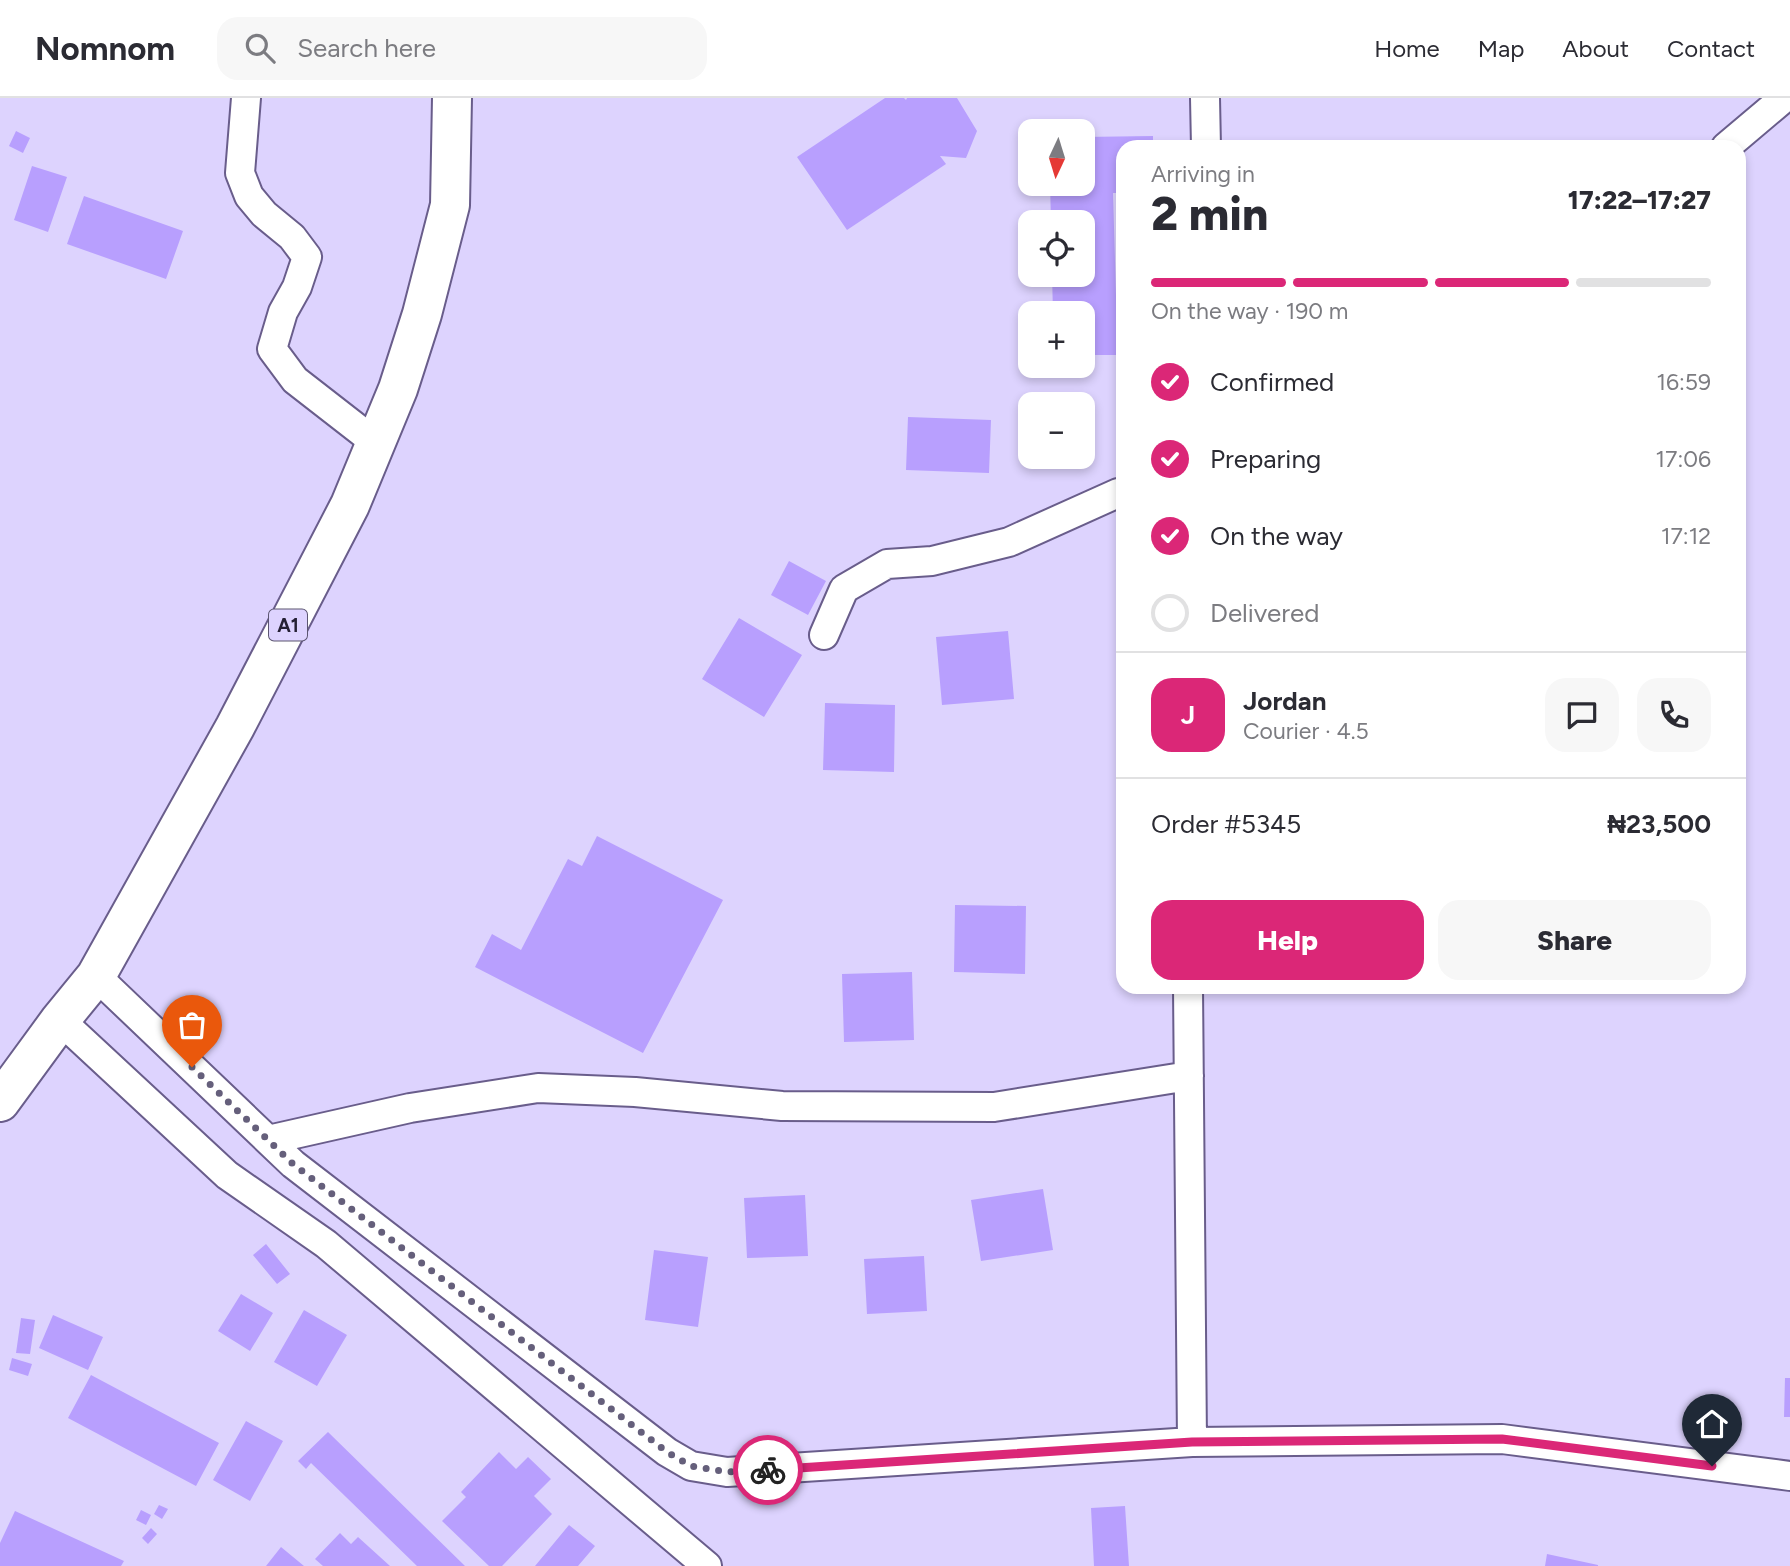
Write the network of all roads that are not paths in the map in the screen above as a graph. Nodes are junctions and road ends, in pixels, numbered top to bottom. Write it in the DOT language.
graph roads {
  1 [pos="246,98"];
  2 [pos="452,98"];
  3 [pos="1205,98"];
  4 [pos="1784,98"];
  5 [pos="1206,140"];
  6 [pos="1734,140"];
  7 [pos="376,443"];
  8 [pos="1116,494"];
  9 [pos="824,635"];
  10 [pos="96,976"];
  11 [pos="1188,994"];
  12 [pos="60,1020"];
  13 [pos="1189,1076"];
  14 [pos="0,1102"];
  15 [pos="268,1140"];
  16 [pos="1192,1442"];
  17 [pos="1790,1476"];
  18 [pos="707,1566"];
  1 -- 7 [label="street"];
  2 -- 7 [label="highway, A1"];
  3 -- 5 [label="street"];
  4 -- 6 [label="street"];
  7 -- 10 [label="highway, A1"];
  8 -- 9 [label="street"];
  10 -- 12 [label="highway, A1"];
  10 -- 15 [label="street"];
  11 -- 13 [label="street"];
  12 -- 14 [label="highway, A1"];
  12 -- 18 [label="street"];
  13 -- 15 [label="street"];
  13 -- 16 [label="street"];
  15 -- 16 [label="street"];
  16 -- 17 [label="street"];
}
